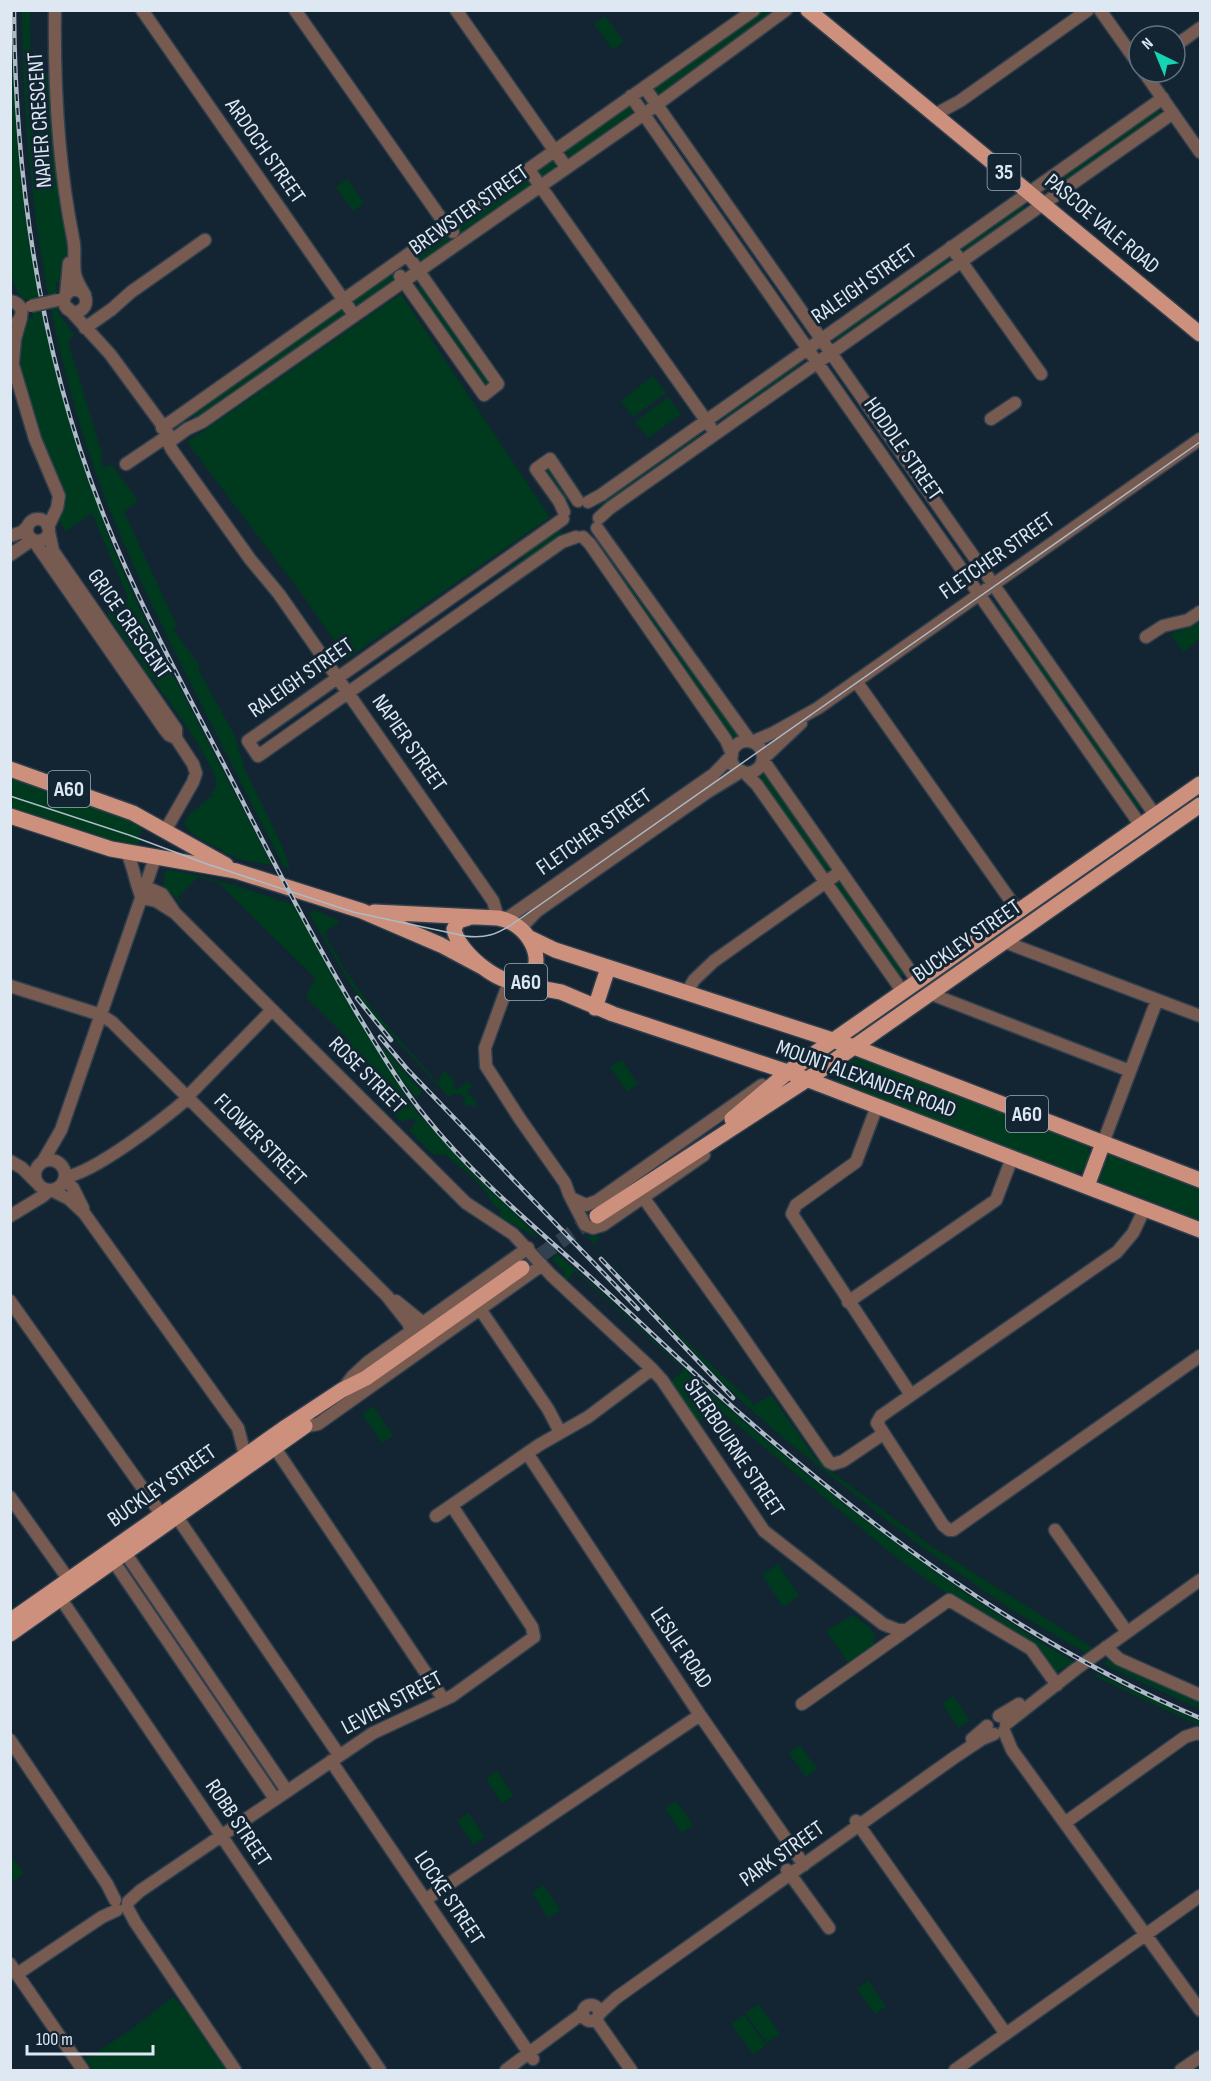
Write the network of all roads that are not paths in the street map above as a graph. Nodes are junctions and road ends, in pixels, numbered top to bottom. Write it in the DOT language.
graph roads {
  1 [pos="56,10"];
  2 [pos="142,10"];
  3 [pos="295,10"];
  4 [pos="456,10"];
  5 [pos="754,10"];
  6 [pos="786,10"];
  7 [pos="808,10"];
  8 [pos="1088,10"];
  9 [pos="1101,10"];
  10 [pos="1200,28"];
  11 [pos="1187,37"];
  12 [pos="1127,48"];
  13 [pos="1153,84"];
  14 [pos="645,87"];
  15 [pos="632,96"];
  16 [pos="1163,98"];
  17 [pos="657,105"];
  18 [pos="644,114"];
  19 [pos="1173,114"];
  20 [pos="938,118"];
  21 [pos="554,152"];
  22 [pos="1200,152"];
  23 [pos="566,167"];
  24 [pos="529,170"];
  25 [pos="540,186"];
  26 [pos="1029,193"];
  27 [pos="1044,205"];
  28 [pos="70,226"];
  29 [pos="448,227"];
  30 [pos="205,240"];
  31 [pos="459,243"];
  32 [pos="951,247"];
  33 [pos="408,256"];
  34 [pos="962,262"];
  35 [pos="393,266"];
  36 [pos="418,271"];
  37 [pos="404,281"];
  38 [pos="10,288"];
  39 [pos="85,297"];
  40 [pos="344,301"];
  41 [pos="64,302"];
  42 [pos="21,311"];
  43 [pos="354,315"];
  44 [pos="91,321"];
  45 [pos="1200,334"];
  46 [pos="822,339"];
  47 [pos="807,350"];
  48 [pos="831,353"];
  49 [pos="12,358"];
  50 [pos="816,363"];
  51 [pos="1041,375"];
  52 [pos="1015,403"];
  53 [pos="992,419"];
  54 [pos="706,420"];
  55 [pos="716,433"];
  56 [pos="167,436"];
  57 [pos="1200,439"];
  58 [pos="126,464"];
  59 [pos="53,485"];
  60 [pos="583,502"];
  61 [pos="563,515"];
  62 [pos="598,523"];
  63 [pos="29,524"];
  64 [pos="49,529"];
  65 [pos="10,536"];
  66 [pos="580,537"];
  67 [pos="33,541"];
  68 [pos="10,555"];
  69 [pos="59,569"];
  70 [pos="994,584"];
  71 [pos="979,595"];
  72 [pos="1200,612"];
  73 [pos="1146,637"];
  74 [pos="338,678"];
  75 [pos="856,681"];
  76 [pos="349,693"];
  77 [pos="818,708"];
  78 [pos="751,741"];
  79 [pos="732,755"];
  80 [pos="763,760"];
  81 [pos="10,769"];
  82 [pos="743,772"];
  83 [pos="1200,784"];
  84 [pos="1200,804"];
  85 [pos="1155,815"];
  86 [pos="10,816"];
  87 [pos="1141,826"];
  88 [pos="165,831"];
  89 [pos="1152,839"];
  90 [pos="127,853"];
  91 [pos="155,858"];
  92 [pos="236,871"];
  93 [pos="840,872"];
  94 [pos="826,883"];
  95 [pos="144,892"];
  96 [pos="362,911"];
  97 [pos="1018,911"];
  98 [pos="468,918"];
  99 [pos="502,919"];
  100 [pos="996,926"];
  101 [pos="1028,926"];
  102 [pos="525,933"];
  103 [pos="1007,941"];
  104 [pos="608,968"];
  105 [pos="486,969"];
  106 [pos="510,982"];
  107 [pos="918,982"];
  108 [pos="10,986"];
  109 [pos="687,992"];
  110 [pos="903,992"];
  111 [pos="931,994"];
  112 [pos="1157,1000"];
  113 [pos="912,1006"];
  114 [pos="595,1008"];
  115 [pos="272,1010"];
  116 [pos="101,1015"];
  117 [pos="1200,1016"];
  118 [pos="834,1040"];
  119 [pos="854,1047"];
  120 [pos="1130,1071"];
  121 [pos="788,1072"];
  122 [pos="807,1079"];
  123 [pos="187,1098"];
  124 [pos="877,1106"];
  125 [pos="758,1112"];
  126 [pos="62,1130"];
  127 [pos="1103,1143"];
  128 [pos="1012,1158"];
  129 [pos="10,1159"];
  130 [pos="682,1159"];
  131 [pos="42,1161"];
  132 [pos="60,1163"];
  133 [pos="65,1178"];
  134 [pos="1200,1180"];
  135 [pos="37,1183"];
  136 [pos="1087,1186"];
  137 [pos="51,1190"];
  138 [pos="643,1197"];
  139 [pos="571,1198"];
  140 [pos="21,1208"];
  141 [pos="1145,1208"];
  142 [pos="84,1213"];
  143 [pos="10,1216"];
  144 [pos="597,1216"];
  145 [pos="1200,1230"];
  146 [pos="535,1257"];
  147 [pos="522,1268"];
  148 [pos="387,1296"];
  149 [pos="10,1301"];
  150 [pos="848,1302"];
  151 [pos="480,1309"];
  152 [pos="423,1323"];
  153 [pos="410,1332"];
  154 [pos="1200,1356"];
  155 [pos="652,1369"];
  156 [pos="366,1378"];
  157 [pos="342,1390"];
  158 [pos="911,1395"];
  159 [pos="303,1427"];
  160 [pos="238,1428"];
  161 [pos="560,1432"];
  162 [pos="883,1434"];
  163 [pos="269,1445"];
  164 [pos="527,1453"];
  165 [pos="245,1455"];
  166 [pos="10,1497"];
  167 [pos="452,1506"];
  168 [pos="169,1516"];
  169 [pos="435,1516"];
  170 [pos="1055,1530"];
  171 [pos="120,1558"];
  172 [pos="1200,1580"];
  173 [pos="72,1584"];
  174 [pos="57,1595"];
  175 [pos="10,1621"];
  176 [pos="883,1624"];
  177 [pos="907,1630"];
  178 [pos="1127,1632"];
  179 [pos="10,1634"];
  180 [pos="881,1647"];
  181 [pos="1106,1647"];
  182 [pos="1055,1682"];
  183 [pos="1200,1695"];
  184 [pos="444,1700"];
  185 [pos="802,1704"];
  186 [pos="700,1715"];
  187 [pos="998,1728"];
  188 [pos="1200,1734"];
  189 [pos="10,1740"];
  190 [pos="335,1758"];
  191 [pos="287,1791"];
  192 [pos="275,1799"];
  193 [pos="1066,1822"];
  194 [pos="858,1823"];
  195 [pos="221,1836"];
  196 [pos="802,1863"];
  197 [pos="789,1872"];
  198 [pos="1200,1896"];
  199 [pos="425,1900"];
  200 [pos="121,1904"];
  201 [pos="829,1928"];
  202 [pos="1146,1934"];
  203 [pos="14,1969"];
  204 [pos="1200,2010"];
  205 [pos="592,2014"];
  206 [pos="1006,2034"];
  207 [pos="531,2056"];
  208 [pos="1200,2057"];
  209 [pos="83,2070"];
  210 [pos="235,2070"];
  211 [pos="380,2070"];
  212 [pos="506,2070"];
  213 [pos="516,2070"];
  214 [pos="631,2070"];
  215 [pos="955,2070"];
  216 [pos="1181,2070"];
  1 -- 28 [label="street, NAPIER CRESCENT"];
  2 -- 40 [label="street, ARDOCH STREET"];
  3 -- 29 [label="street"];
  4 -- 21 [label="street"];
  5 -- 14 [label="street, BREWSTER STREET"];
  6 -- 17 [label="street, BREWSTER STREET"];
  7 -- 20 [label="main road, PASCOE VALE ROAD / 35"];
  8 -- 20 [label="street"];
  9 -- 12 [label="street"];
  10 -- 11 [label="street"];
  13 -- 16 [label="street"];
  14 -- 15 [label="street, BREWSTER STREET"];
  14 -- 17 [label="street, HODDLE STREET"];
  15 -- 18 [label="street, HODDLE STREET"];
  15 -- 21 [label="street, BREWSTER STREET"];
  16 -- 19 [label="street"];
  16 -- 26 [label="street, RALEIGH STREET"];
  17 -- 18 [label="street, BREWSTER STREET"];
  17 -- 46 [label="street, HODDLE STREET"];
  18 -- 23 [label="street, BREWSTER STREET"];
  18 -- 47 [label="street, HODDLE STREET"];
  19 -- 22 [label="street"];
  19 -- 27 [label="street, RALEIGH STREET"];
  20 -- 26 [label="main road, PASCOE VALE ROAD / 35"];
  21 -- 23 [label="street"];
  21 -- 24 [label="street, BREWSTER STREET"];
  23 -- 25 [label="street, BREWSTER STREET"];
  24 -- 25 [label="street"];
  24 -- 29 [label="street, BREWSTER STREET"];
  25 -- 31 [label="street, BREWSTER STREET"];
  25 -- 54 [label="street"];
  26 -- 27 [label="main road, PASCOE VALE ROAD / 35"];
  26 -- 32 [label="street, RALEIGH STREET"];
  27 -- 34 [label="street, RALEIGH STREET"];
  27 -- 45 [label="main road, PASCOE VALE ROAD / 35"];
  28 -- 39 [label="street, NAPIER CRESCENT"];
  28 -- 41 [label="street, NAPIER CRESCENT"];
  29 -- 31 [label="street"];
  29 -- 33 [label="street, BREWSTER STREET"];
  30 -- 44 [label="street"];
  31 -- 36 [label="street, BREWSTER STREET"];
  32 -- 34 [label="street"];
  32 -- 46 [label="street, RALEIGH STREET"];
  33 -- 35 [label="street, BREWSTER STREET"];
  33 -- 36 [label="street"];
  34 -- 48 [label="street, RALEIGH STREET"];
  34 -- 51 [label="street"];
  35 -- 37 [label="street"];
  35 -- 40 [label="street, BREWSTER STREET"];
  36 -- 37 [label="street, BREWSTER STREET"];
  36 -- 37 [label="street"];
  37 -- 43 [label="street, BREWSTER STREET"];
  38 -- 42 [label="street"];
  39 -- 41 [label="street"];
  39 -- 41 [label="street"];
  39 -- 44 [label="street, NAPIER STREET"];
  40 -- 43 [label="street, ARDOCH STREET"];
  40 -- 56 [label="street, BREWSTER STREET"];
  41 -- 42 [label="street"];
  41 -- 44 [label="street, NAPIER STREET"];
  42 -- 49 [label="street"];
  43 -- 56 [label="street, BREWSTER STREET"];
  44 -- 56 [label="street, NAPIER STREET"];
  46 -- 47 [label="street, RALEIGH STREET"];
  46 -- 48 [label="street, HODDLE STREET"];
  47 -- 50 [label="street, HODDLE STREET"];
  47 -- 54 [label="street, RALEIGH STREET"];
  48 -- 50 [label="street, RALEIGH STREET"];
  48 -- 70 [label="street, HODDLE STREET"];
  49 -- 59 [label="street"];
  50 -- 55 [label="street, RALEIGH STREET"];
  50 -- 71 [label="street, HODDLE STREET"];
  52 -- 53 [label="street"];
  54 -- 55 [label="street"];
  54 -- 60 [label="street, RALEIGH STREET"];
  55 -- 62 [label="street, RALEIGH STREET"];
  56 -- 58 [label="street, BREWSTER STREET"];
  56 -- 74 [label="street, NAPIER STREET"];
  57 -- 70 [label="street, FLETCHER STREET"];
  59 -- 63 [label="street"];
  59 -- 64 [label="street"];
  60 -- 61 [label="street"];
  60 -- 61 [label="street"];
  60 -- 62 [label="street"];
  61 -- 66 [label="street"];
  61 -- 74 [label="street, RALEIGH STREET"];
  62 -- 66 [label="street"];
  62 -- 78 [label="street"];
  63 -- 64 [label="street"];
  63 -- 65 [label="street"];
  63 -- 67 [label="street"];
  64 -- 67 [label="street"];
  64 -- 69 [label="street, GRICE CRESCENT"];
  66 -- 76 [label="street, RALEIGH STREET"];
  66 -- 79 [label="street"];
  67 -- 68 [label="street"];
  67 -- 69 [label="street, GRICE CRESCENT"];
  69 -- 88 [label="street, GRICE CRESCENT"];
  70 -- 71 [label="street, FLETCHER STREET"];
  70 -- 85 [label="street, HODDLE STREET"];
  71 -- 75 [label="street, FLETCHER STREET"];
  71 -- 87 [label="street, HODDLE STREET"];
  72 -- 73 [label="street"];
  74 -- 76 [label="street, NAPIER STREET"];
  74 -- 76 [label="street, RALEIGH STREET"];
  75 -- 77 [label="street, FLETCHER STREET"];
  75 -- 97 [label="street"];
  76 -- 99 [label="street, NAPIER STREET"];
  77 -- 78 [label="street, FLETCHER STREET"];
  77 -- 80 [label="street, FLETCHER STREET"];
  78 -- 79 [label="street"];
  78 -- 80 [label="street"];
  79 -- 82 [label="street"];
  79 -- 99 [label="street, FLETCHER STREET"];
  80 -- 82 [label="street"];
  80 -- 93 [label="street"];
  81 -- 88 [label="main road, A60"];
  82 -- 94 [label="street"];
  82 -- 102 [label="street, FLETCHER STREET"];
  83 -- 85 [label="main road, BUCKLEY STREET"];
  84 -- 89 [label="main road, BUCKLEY STREET"];
  85 -- 87 [label="main road, BUCKLEY STREET"];
  85 -- 89 [label="main road"];
  86 -- 90 [label="main road, A60"];
  87 -- 89 [label="main road"];
  87 -- 97 [label="main road, BUCKLEY STREET"];
  88 -- 91 [label="main road"];
  88 -- 92 [label="main road, A60"];
  89 -- 101 [label="main road, BUCKLEY STREET"];
  90 -- 91 [label="main road, A60"];
  90 -- 95 [label="street"];
  91 -- 92 [label="main road, A60"];
  91 -- 95 [label="street"];
  92 -- 96 [label="main road, A60"];
  93 -- 94 [label="street"];
  93 -- 107 [label="street"];
  94 -- 109 [label="street"];
  94 -- 110 [label="street"];
  95 -- 115 [label="street, ROSE STREET"];
  95 -- 116 [label="street"];
  96 -- 98 [label="main road, A60"];
  96 -- 105 [label="main road, A60"];
  97 -- 100 [label="main road, BUCKLEY STREET"];
  97 -- 101 [label="main road"];
  98 -- 99 [label="main road, A60"];
  98 -- 105 [label="main road, A60"];
  99 -- 102 [label="main road, A60"];
  100 -- 103 [label="main road"];
  100 -- 107 [label="main road, BUCKLEY STREET"];
  101 -- 103 [label="main road, BUCKLEY STREET"];
  102 -- 104 [label="main road, MOUNT ALEXANDER ROAD / A60"];
  102 -- 106 [label="main road, A60"];
  103 -- 111 [label="main road, BUCKLEY STREET"];
  103 -- 112 [label="street"];
  104 -- 109 [label="main road, MOUNT ALEXANDER ROAD / A60"];
  104 -- 114 [label="main road"];
  105 -- 106 [label="main road, A60"];
  106 -- 114 [label="main road, MOUNT ALEXANDER ROAD / A60"];
  106 -- 139 [label="street"];
  107 -- 110 [label="main road, BUCKLEY STREET"];
  107 -- 111 [label="main road"];
  108 -- 116 [label="street"];
  109 -- 118 [label="main road, MOUNT ALEXANDER ROAD / A60"];
  110 -- 113 [label="main road"];
  110 -- 118 [label="main road, BUCKLEY STREET"];
  111 -- 113 [label="main road, BUCKLEY STREET"];
  111 -- 120 [label="street"];
  112 -- 117 [label="street"];
  112 -- 120 [label="street"];
  113 -- 119 [label="main road, BUCKLEY STREET"];
  114 -- 121 [label="main road, MOUNT ALEXANDER ROAD / A60"];
  115 -- 123 [label="street"];
  115 -- 146 [label="street, ROSE STREET"];
  116 -- 123 [label="street, FLOWER STREET"];
  116 -- 126 [label="street"];
  118 -- 119 [label="main road, MOUNT ALEXANDER ROAD / A60"];
  118 -- 121 [label="main road, BUCKLEY STREET"];
  119 -- 122 [label="main road, BUCKLEY STREET"];
  119 -- 127 [label="main road, MOUNT ALEXANDER ROAD / A60"];
  120 -- 127 [label="street"];
  121 -- 122 [label="main road, MOUNT ALEXANDER ROAD / A60"];
  121 -- 130 [label="main road, BUCKLEY STREET"];
  121 -- 139 [label="street, BUCKLEY STREET"];
  122 -- 124 [label="main road, MOUNT ALEXANDER ROAD / A60"];
  122 -- 125 [label="main road, BUCKLEY STREET"];
  123 -- 133 [label="street"];
  123 -- 148 [label="street, FLOWER STREET"];
  124 -- 128 [label="main road, MOUNT ALEXANDER ROAD / A60"];
  124 -- 150 [label="street"];
  125 -- 130 [label="main road, BUCKLEY STREET"];
  125 -- 138 [label="street, BUCKLEY STREET"];
  126 -- 131 [label="street"];
  126 -- 132 [label="street"];
  127 -- 134 [label="main road, MOUNT ALEXANDER ROAD / A60"];
  127 -- 136 [label="main road"];
  128 -- 136 [label="main road, MOUNT ALEXANDER ROAD / A60"];
  128 -- 150 [label="street"];
  129 -- 131 [label="street"];
  129 -- 135 [label="street"];
  130 -- 144 [label="main road, BUCKLEY STREET"];
  131 -- 132 [label="street"];
  131 -- 135 [label="street"];
  132 -- 133 [label="street"];
  133 -- 137 [label="street"];
  133 -- 142 [label="street"];
  135 -- 137 [label="street"];
  135 -- 140 [label="street"];
  136 -- 141 [label="main road, MOUNT ALEXANDER ROAD / A60"];
  137 -- 140 [label="street"];
  137 -- 142 [label="street"];
  138 -- 139 [label="street, BUCKLEY STREET"];
  138 -- 162 [label="street"];
  140 -- 143 [label="street"];
  141 -- 145 [label="main road, MOUNT ALEXANDER ROAD / A60"];
  141 -- 158 [label="street"];
  142 -- 160 [label="street"];
  146 -- 151 [label="street, BUCKLEY STREET"];
  146 -- 152 [label="street, BUCKLEY STREET"];
  146 -- 155 [label="street, SHERBOURNE STREET"];
  147 -- 156 [label="main road, BUCKLEY STREET"];
  148 -- 152 [label="street, FLOWER STREET"];
  148 -- 153 [label="street, FLOWER STREET"];
  149 -- 168 [label="street, LOCKE STREET"];
  150 -- 158 [label="street"];
  151 -- 159 [label="street, BUCKLEY STREET"];
  151 -- 161 [label="street"];
  152 -- 153 [label="street, BUCKLEY STREET"];
  153 -- 157 [label="street, BUCKLEY STREET"];
  154 -- 162 [label="street"];
  155 -- 161 [label="street"];
  155 -- 176 [label="street, SHERBOURNE STREET"];
  156 -- 157 [label="main road, BUCKLEY STREET"];
  156 -- 159 [label="main road, BUCKLEY STREET"];
  157 -- 163 [label="main road, BUCKLEY STREET"];
  158 -- 162 [label="street"];
  159 -- 163 [label="main road, BUCKLEY STREET"];
  160 -- 163 [label="street"];
  160 -- 165 [label="street"];
  161 -- 164 [label="street"];
  163 -- 165 [label="main road, BUCKLEY STREET"];
  163 -- 168 [label="main road, BUCKLEY STREET"];
  163 -- 184 [label="street"];
  164 -- 167 [label="street"];
  164 -- 186 [label="street, LESLIE ROAD"];
  165 -- 168 [label="main road, BUCKLEY STREET"];
  166 -- 173 [label="street"];
  167 -- 169 [label="street"];
  167 -- 184 [label="street, LEVIEN STREET"];
  168 -- 171 [label="main road, BUCKLEY STREET"];
  168 -- 173 [label="main road, BUCKLEY STREET"];
  168 -- 190 [label="street, LOCKE STREET"];
  170 -- 178 [label="street"];
  171 -- 173 [label="main road, BUCKLEY STREET"];
  171 -- 191 [label="street"];
  171 -- 192 [label="street"];
  172 -- 178 [label="street, PARK STREET"];
  173 -- 174 [label="main road, BUCKLEY STREET"];
  174 -- 175 [label="main road, BUCKLEY STREET"];
  174 -- 179 [label="main road, BUCKLEY STREET"];
  174 -- 195 [label="street, ROBB STREET"];
  176 -- 177 [label="street, SHERBOURNE STREET"];
  176 -- 180 [label="street"];
  177 -- 180 [label="street"];
  177 -- 182 [label="street"];
  178 -- 181 [label="street, PARK STREET"];
  180 -- 185 [label="street"];
  181 -- 182 [label="street, PARK STREET"];
  181 -- 183 [label="street"];
  182 -- 187 [label="street, PARK STREET"];
  184 -- 190 [label="street, LEVIEN STREET"];
  186 -- 196 [label="street, LESLIE ROAD"];
  186 -- 199 [label="street"];
  187 -- 193 [label="street"];
  187 -- 194 [label="street, PARK STREET"];
  188 -- 193 [label="street"];
  189 -- 200 [label="street"];
  190 -- 191 [label="street, LEVIEN STREET"];
  190 -- 199 [label="street, LOCKE STREET"];
  191 -- 192 [label="street, LEVIEN STREET"];
  192 -- 195 [label="street, LEVIEN STREET"];
  193 -- 202 [label="street"];
  194 -- 196 [label="street, PARK STREET"];
  194 -- 206 [label="street"];
  195 -- 200 [label="street, LEVIEN STREET"];
  195 -- 211 [label="street, ROBB STREET"];
  196 -- 197 [label="street, PARK STREET"];
  197 -- 201 [label="street"];
  197 -- 205 [label="street, PARK STREET"];
  198 -- 202 [label="street"];
  199 -- 207 [label="street, LOCKE STREET"];
  200 -- 203 [label="street, LEVIEN STREET"];
  200 -- 210 [label="street"];
  202 -- 204 [label="street"];
  202 -- 206 [label="street"];
  203 -- 209 [label="street"];
  205 -- 207 [label="street, PARK STREET"];
  205 -- 214 [label="street"];
  206 -- 215 [label="street"];
  207 -- 212 [label="street, PARK STREET"];
  207 -- 213 [label="street, PARK STREET"];
  208 -- 216 [label="street"];
}
